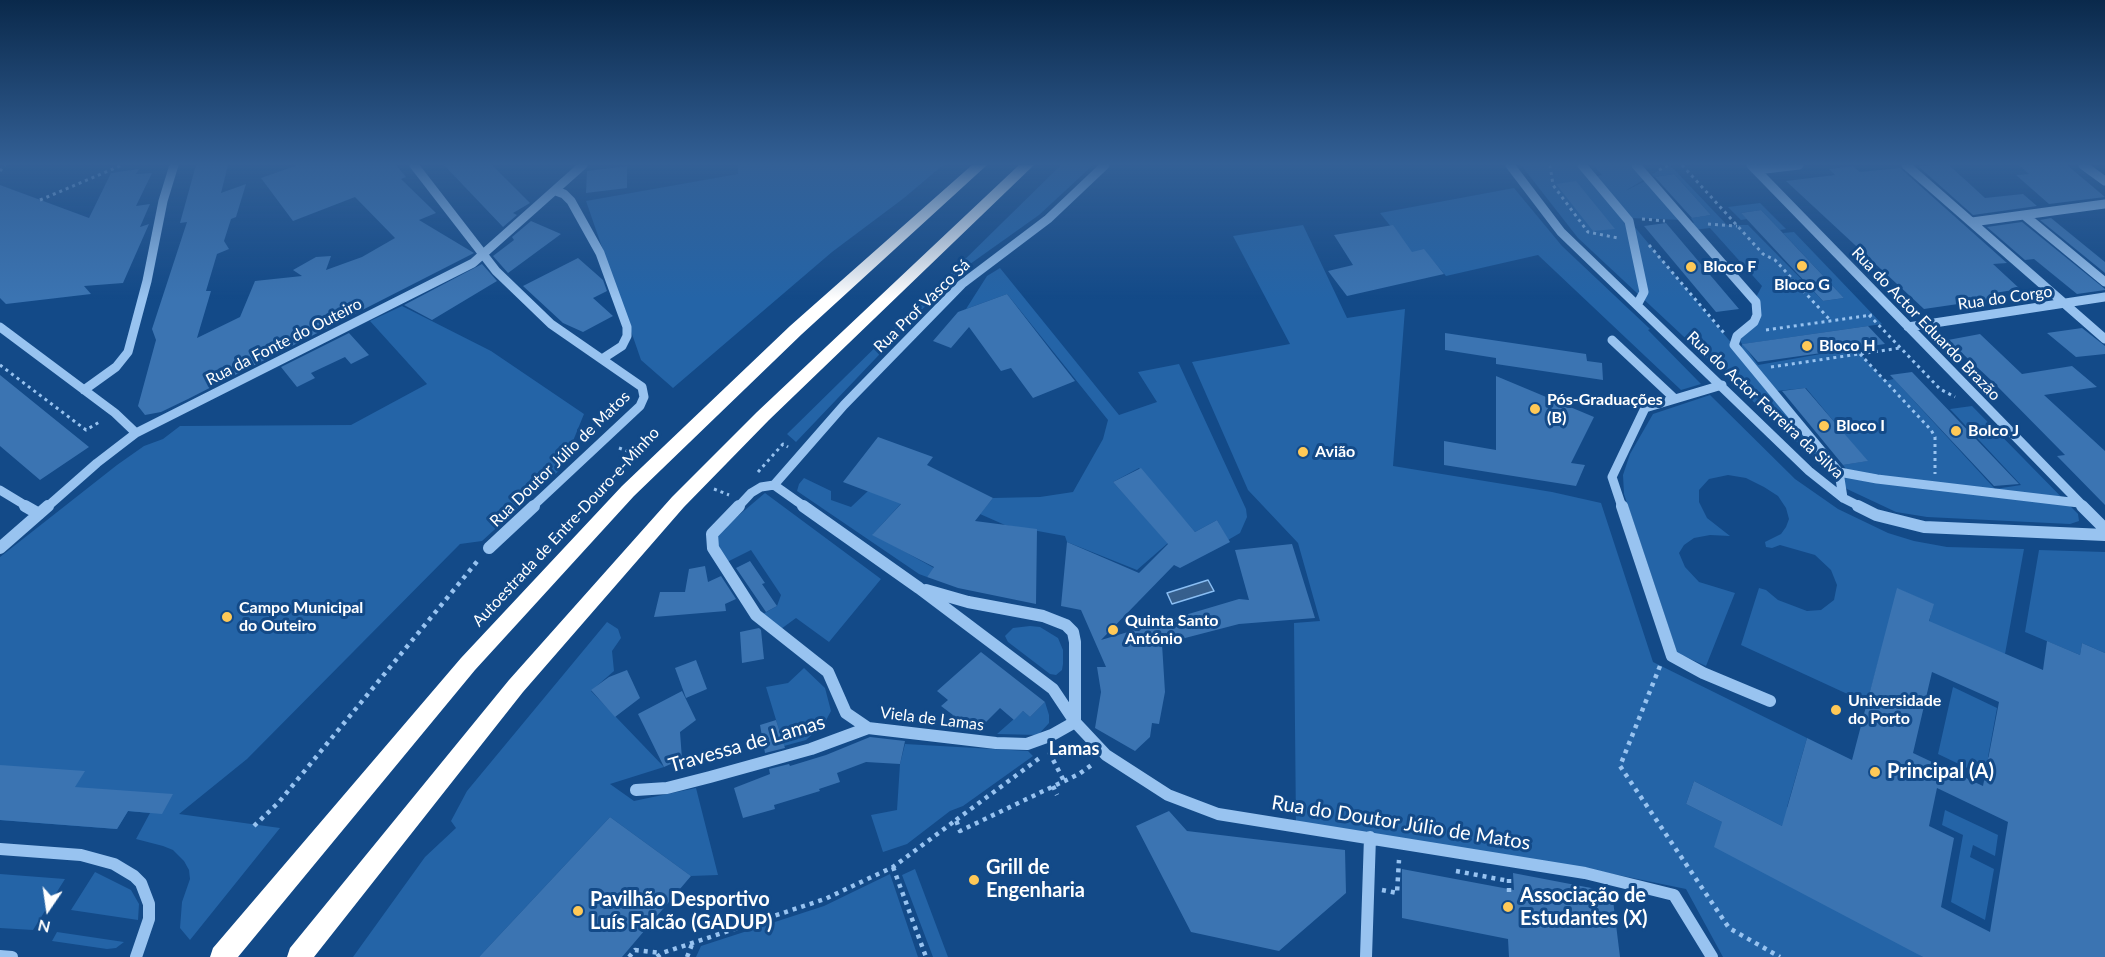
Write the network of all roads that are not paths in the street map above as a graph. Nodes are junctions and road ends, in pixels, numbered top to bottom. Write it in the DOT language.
graph roads {
  1 [pos="161,210"];
  2 [pos="450,210"];
  3 [pos="535,210"];
  4 [pos="576,210"];
  5 [pos="930,210"];
  6 [pos="980,210"];
  7 [pos="1058,210"];
  8 [pos="1544,210"];
  9 [pos="1619,210"];
  10 [pos="1675,210"];
  11 [pos="1795,210"];
  12 [pos="1958,210"];
  13 [pos="2063,210"];
  14 [pos="2024,215"];
  15 [pos="1972,222"];
  16 [pos="485,254"];
  17 [pos="2105,282"];
  18 [pos="2105,297"];
  19 [pos="2064,304"];
  20 [pos="1637,305"];
  21 [pos="0,327"];
  22 [pos="1908,327"];
  23 [pos="2105,339"];
  24 [pos="1612,340"];
  25 [pos="602,359"];
  26 [pos="1722,385"];
  27 [pos="84,390"];
  28 [pos="1675,399"];
  29 [pos="136,433"];
  30 [pos="1839,472"];
  31 [pos="774,485"];
  32 [pos="0,490"];
  33 [pos="1843,498"];
  34 [pos="2079,503"];
  35 [pos="39,514"];
  36 [pos="2105,529"];
  37 [pos="2105,535"];
  38 [pos="0,548"];
  39 [pos="489,548"];
  40 [pos="919,588"];
  41 [pos="1770,701"];
  42 [pos="1075,722"];
  43 [pos="868,728"];
  44 [pos="636,790"];
  45 [pos="1370,837"];
  46 [pos="0,849"];
  47 [pos="305,949"];
  48 [pos="0,956"];
  49 [pos="12,957"];
  50 [pos="136,957"];
  51 [pos="222,957"];
  52 [pos="1366,957"];
  53 [pos="1712,957"];
  1 -- 27 [label="street"];
  2 -- 16 [label="street, Rua Doutor Júlio de Matos"];
  3 -- 16 [label="street, Rua da Fonte do Outeiro"];
  4 -- 25 [label="street"];
  5 -- 51 [label="highway, Autoestrada de Entre-Douro-e-Minho"];
  6 -- 47 [label="highway"];
  7 -- 31 [label="street, Rua Prof Vasco Sá"];
  8 -- 20 [label="street, Rua do Actor Ferreira da Silva"];
  9 -- 20 [label="street"];
  10 -- 30 [label="street"];
  11 -- 22 [label="street, Rua do Actor Eduardo Brazão"];
  12 -- 15 [label="street"];
  13 -- 14 [label="street"];
  14 -- 15 [label="street"];
  14 -- 17 [label="street"];
  15 -- 19 [label="street"];
  16 -- 25 [label="street, Rua Doutor Júlio de Matos"];
  16 -- 29 [label="street, Rua da Fonte do Outeiro"];
  18 -- 19 [label="street, Rua do Corgo"];
  19 -- 22 [label="street, Rua do Corgo"];
  19 -- 23 [label="street"];
  20 -- 26 [label="street, Rua do Actor Ferreira da Silva"];
  21 -- 27 [label="street"];
  22 -- 34 [label="street, Rua do Actor Eduardo Brazão"];
  24 -- 28 [label="street"];
  25 -- 39 [label="street, Rua Doutor Júlio de Matos"];
  26 -- 28 [label="street"];
  26 -- 33 [label="street, Rua do Actor Ferreira da Silva"];
  27 -- 29 [label="street"];
  28 -- 41 [label="street"];
  29 -- 35 [label="street, Rua da Fonte do Outeiro"];
  30 -- 33 [label="street"];
  30 -- 34 [label="street"];
  31 -- 40 [label="street, Rua do Doutor Júlio de Matos"];
  31 -- 43 [label="street, Viela de Lamas"];
  32 -- 35 [label="street"];
  33 -- 37 [label="street, Rua do Actor Ferreira da Silva"];
  34 -- 36 [label="street, Rua do Actor Eduardo Brazão"];
  35 -- 38 [label="street, Rua da Fonte do Outeiro"];
  40 -- 42 [label="street, Rua do Doutor Júlio de Matos"];
  40 -- 42 [label="street, Rua do Doutor Júlio de Matos"];
  42 -- 43 [label="street, Viela de Lamas"];
  42 -- 45 [label="street, Rua do Doutor Júlio de Matos"];
  43 -- 44 [label="street, Travessa de Lamas"];
  45 -- 52 [label="street"];
  45 -- 53 [label="street, Rua do Doutor Júlio de Matos"];
  46 -- 50 [label="street"];
  48 -- 49 [label="street"];
}
